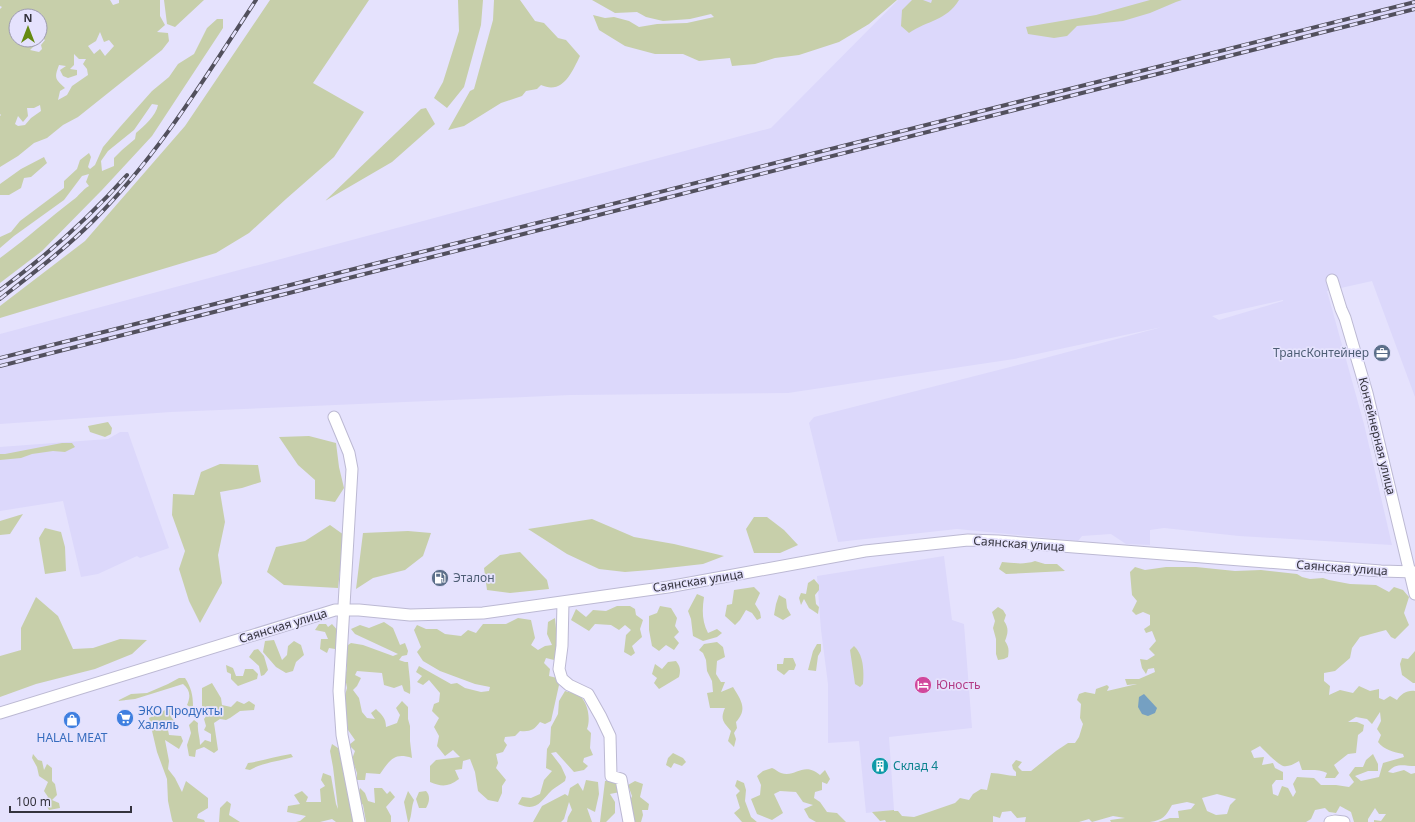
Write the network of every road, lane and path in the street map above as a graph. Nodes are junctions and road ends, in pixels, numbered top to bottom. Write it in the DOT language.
graph roads {
  1 [pos="1332,280"];
  2 [pos="334,417"];
  3 [pos="1412,572"];
  4 [pos="1415,594"];
  5 [pos="563,602"];
  6 [pos="344,610"];
  7 [pos="0,713"];
  8 [pos="359,822"];
  9 [pos="629,822"];
  10 [pos="1330,822"];
  11 [pos="1344,822"];
  1 -- 3 [label="street, Контейнерная улица"];
  2 -- 6 [label="street"];
  3 -- 4 [label="street, Контейнерная улица"];
  3 -- 5 [label="street, Саянская улица"];
  5 -- 6 [label="street, Саянская улица"];
  5 -- 9 [label="street"];
  6 -- 7 [label="street, Саянская улица"];
  6 -- 8 [label="street"];
  10 -- 11 [label="street"];
}
